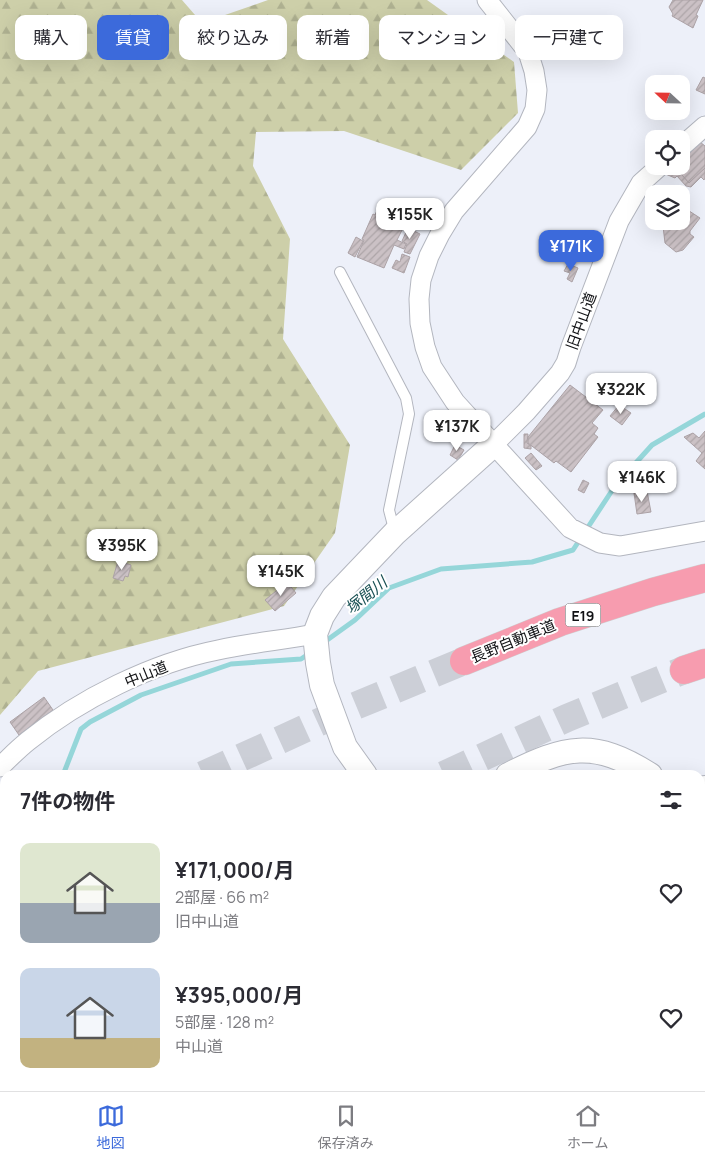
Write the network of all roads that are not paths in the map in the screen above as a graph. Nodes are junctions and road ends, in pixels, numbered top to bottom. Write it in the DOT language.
graph roads {
  1 [pos="487,0"];
  2 [pos="705,126"];
  3 [pos="690,139"];
  4 [pos="650,175"];
  5 [pos="340,272"];
  6 [pos="493,445"];
  7 [pos="395,532"];
  8 [pos="705,532"];
  9 [pos="705,578"];
  10 [pos="315,634"];
  11 [pos="464,661"];
  12 [pos="0,767"];
  13 [pos="361,770"];
  14 [pos="518,770"];
  15 [pos="641,770"];
  1 -- 6 [label="street"];
  2 -- 3 [label="street"];
  4 -- 6 [label="street, 旧中山道"];
  5 -- 7 [label="lane"];
  6 -- 7 [label="street, 旧中山道"];
  6 -- 8 [label="street"];
  7 -- 10 [label="street, 旧中山道"];
  9 -- 11 [label="highway, 長野自動車道 / E19"];
  10 -- 12 [label="street, 中山道"];
  10 -- 13 [label="street"];
  14 -- 15 [label="street"];
}
